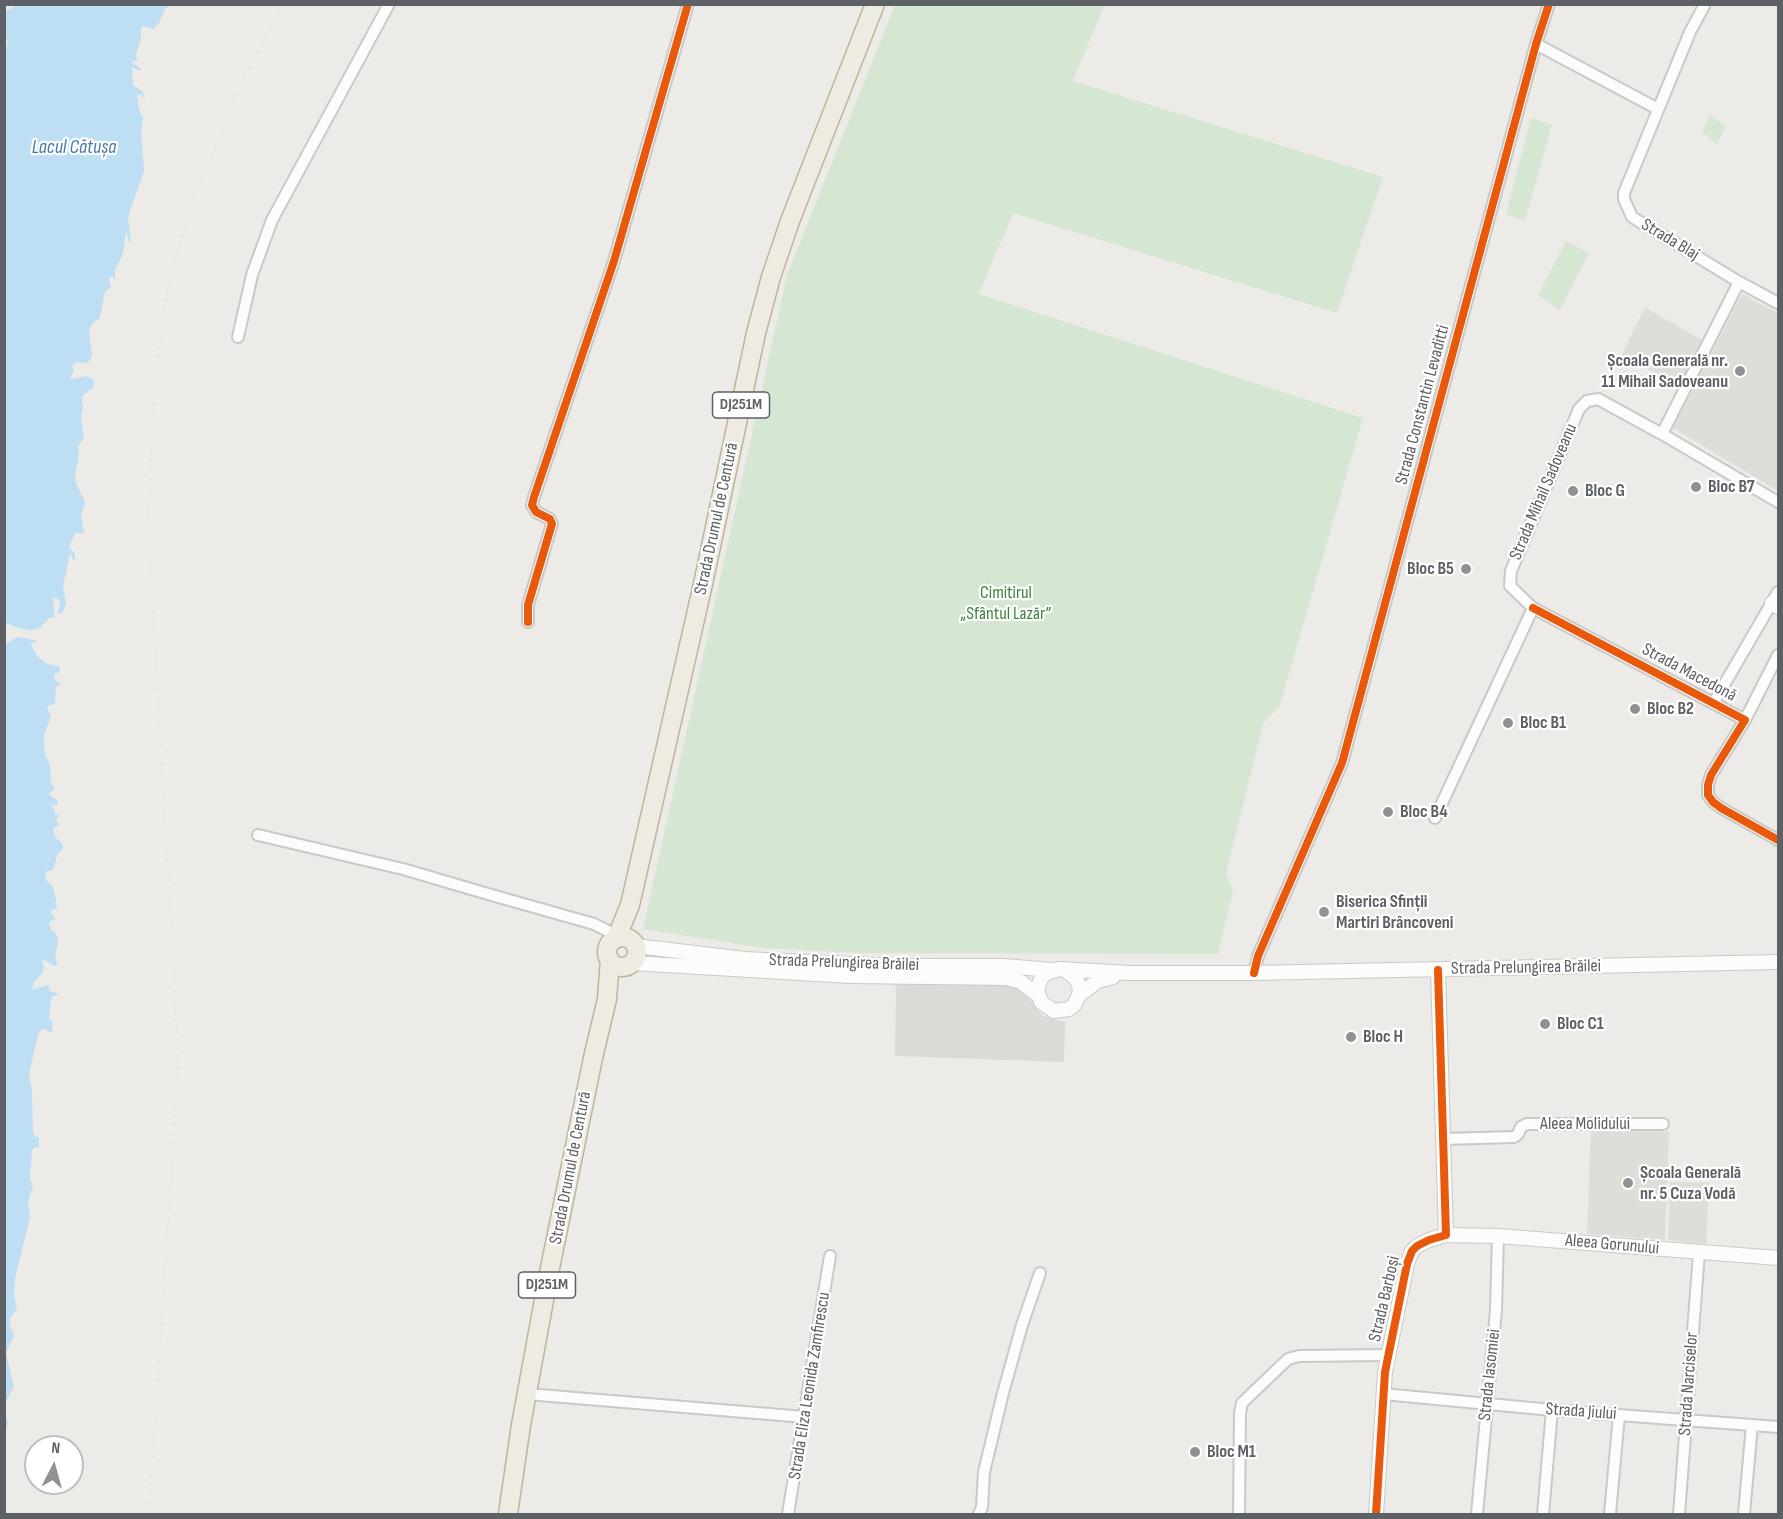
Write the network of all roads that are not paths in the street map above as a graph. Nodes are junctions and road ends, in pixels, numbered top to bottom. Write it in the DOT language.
graph roads {
  1 [pos="389,4"];
  2 [pos="688,4"];
  3 [pos="875,4"];
  4 [pos="1549,4"];
  5 [pos="1705,4"];
  6 [pos="1536,44"];
  7 [pos="1658,109"];
  8 [pos="1739,282"];
  9 [pos="1779,303"];
  10 [pos="238,337"];
  11 [pos="1662,434"];
  12 [pos="1779,502"];
  13 [pos="1776,601"];
  14 [pos="1533,608"];
  15 [pos="528,622"];
  16 [pos="1779,655"];
  17 [pos="1714,702"];
  18 [pos="1745,720"];
  19 [pos="1435,818"];
  20 [pos="258,835"];
  21 [pos="1779,840"];
  22 [pos="629,951"];
  23 [pos="1779,962"];
  24 [pos="1059,970"];
  25 [pos="1438,970"];
  26 [pos="1130,973"];
  27 [pos="1254,973"];
  28 [pos="1038,995"];
  29 [pos="1079,995"];
  30 [pos="607,999"];
  31 [pos="1663,1124"];
  32 [pos="1442,1139"];
  33 [pos="1446,1235"];
  34 [pos="1498,1236"];
  35 [pos="1699,1253"];
  36 [pos="830,1256"];
  37 [pos="1779,1258"];
  38 [pos="1040,1273"];
  39 [pos="1387,1355"];
  40 [pos="527,1394"];
  41 [pos="1383,1394"];
  42 [pos="1486,1404"];
  43 [pos="1552,1410"];
  44 [pos="1618,1415"];
  45 [pos="805,1418"];
  46 [pos="1687,1420"];
  47 [pos="1752,1425"];
  48 [pos="1779,1427"];
  49 [pos="508,1515"];
  50 [pos="788,1515"];
  51 [pos="979,1515"];
  52 [pos="1239,1515"];
  53 [pos="1376,1515"];
  54 [pos="1477,1515"];
  55 [pos="1543,1515"];
  56 [pos="1610,1515"];
  57 [pos="1679,1515"];
  58 [pos="1744,1515"];
  1 -- 10 [label="street"];
  2 -- 15 [label="street"];
  3 -- 22 [label="highway, Strada Drumul de Centură / DJ251M"];
  4 -- 6 [label="street, Strada Constantin Levaditti"];
  5 -- 7 [label="street, Strada Blaj"];
  6 -- 7 [label="street"];
  6 -- 27 [label="street, Strada Constantin Levaditti"];
  7 -- 8 [label="street, Strada Blaj"];
  8 -- 9 [label="street, Strada Blaj"];
  8 -- 11 [label="street"];
  11 -- 12 [label="street, Strada Mihail Sadoveanu"];
  11 -- 14 [label="street, Strada Mihail Sadoveanu"];
  13 -- 17 [label="street, Strada Macedonă"];
  14 -- 17 [label="street, Strada Macedonă"];
  14 -- 19 [label="street"];
  16 -- 18 [label="street, Strada Macedonă"];
  17 -- 18 [label="street, Strada Macedonă"];
  18 -- 21 [label="street, Strada Macedonă"];
  20 -- 22 [label="street"];
  22 -- 24 [label="main road, Strada Prelungirea Brăilei"];
  22 -- 28 [label="main road, Strada Prelungirea Brăilei"];
  22 -- 30 [label="highway"];
  22 -- 30 [label="highway"];
  23 -- 25 [label="main road, Strada Prelungirea Brăilei"];
  24 -- 26 [label="main road, Strada Prelungirea Brăilei"];
  24 -- 28 [label="main road"];
  24 -- 29 [label="main road"];
  25 -- 27 [label="main road, Strada Prelungirea Brăilei"];
  25 -- 32 [label="main road"];
  26 -- 27 [label="main road, Strada Prelungirea Brăilei"];
  26 -- 29 [label="main road, Strada Prelungirea Brăilei"];
  28 -- 29 [label="main road"];
  30 -- 40 [label="highway, Strada Drumul de Centură / DJ251M"];
  31 -- 32 [label="street, Aleea Molidului"];
  32 -- 33 [label="main road"];
  33 -- 34 [label="main road, Aleea Gorunului"];
  33 -- 39 [label="main road, Strada Barboși"];
  34 -- 35 [label="main road, Aleea Gorunului"];
  34 -- 42 [label="street, Strada Iasomiei"];
  35 -- 37 [label="main road, Aleea Gorunului"];
  35 -- 46 [label="street, Strada Narciselor"];
  36 -- 45 [label="street, Strada Eliza Leonida Zamfirescu"];
  38 -- 51 [label="street"];
  39 -- 41 [label="main road, Strada Barboși"];
  39 -- 52 [label="street"];
  40 -- 45 [label="street"];
  40 -- 49 [label="highway, Strada Drumul de Centură / DJ251M"];
  41 -- 42 [label="street, Strada Jiului"];
  41 -- 53 [label="main road, Strada Barboși"];
  42 -- 43 [label="street, Strada Jiului"];
  42 -- 54 [label="street, Strada Iasomiei"];
  43 -- 44 [label="street, Strada Jiului"];
  43 -- 55 [label="street"];
  44 -- 46 [label="street, Strada Jiului"];
  44 -- 56 [label="street"];
  45 -- 50 [label="street, Strada Eliza Leonida Zamfirescu"];
  46 -- 47 [label="street, Strada Jiului"];
  46 -- 57 [label="street, Strada Narciselor"];
  47 -- 48 [label="street, Strada Jiului"];
  47 -- 58 [label="street"];
}
